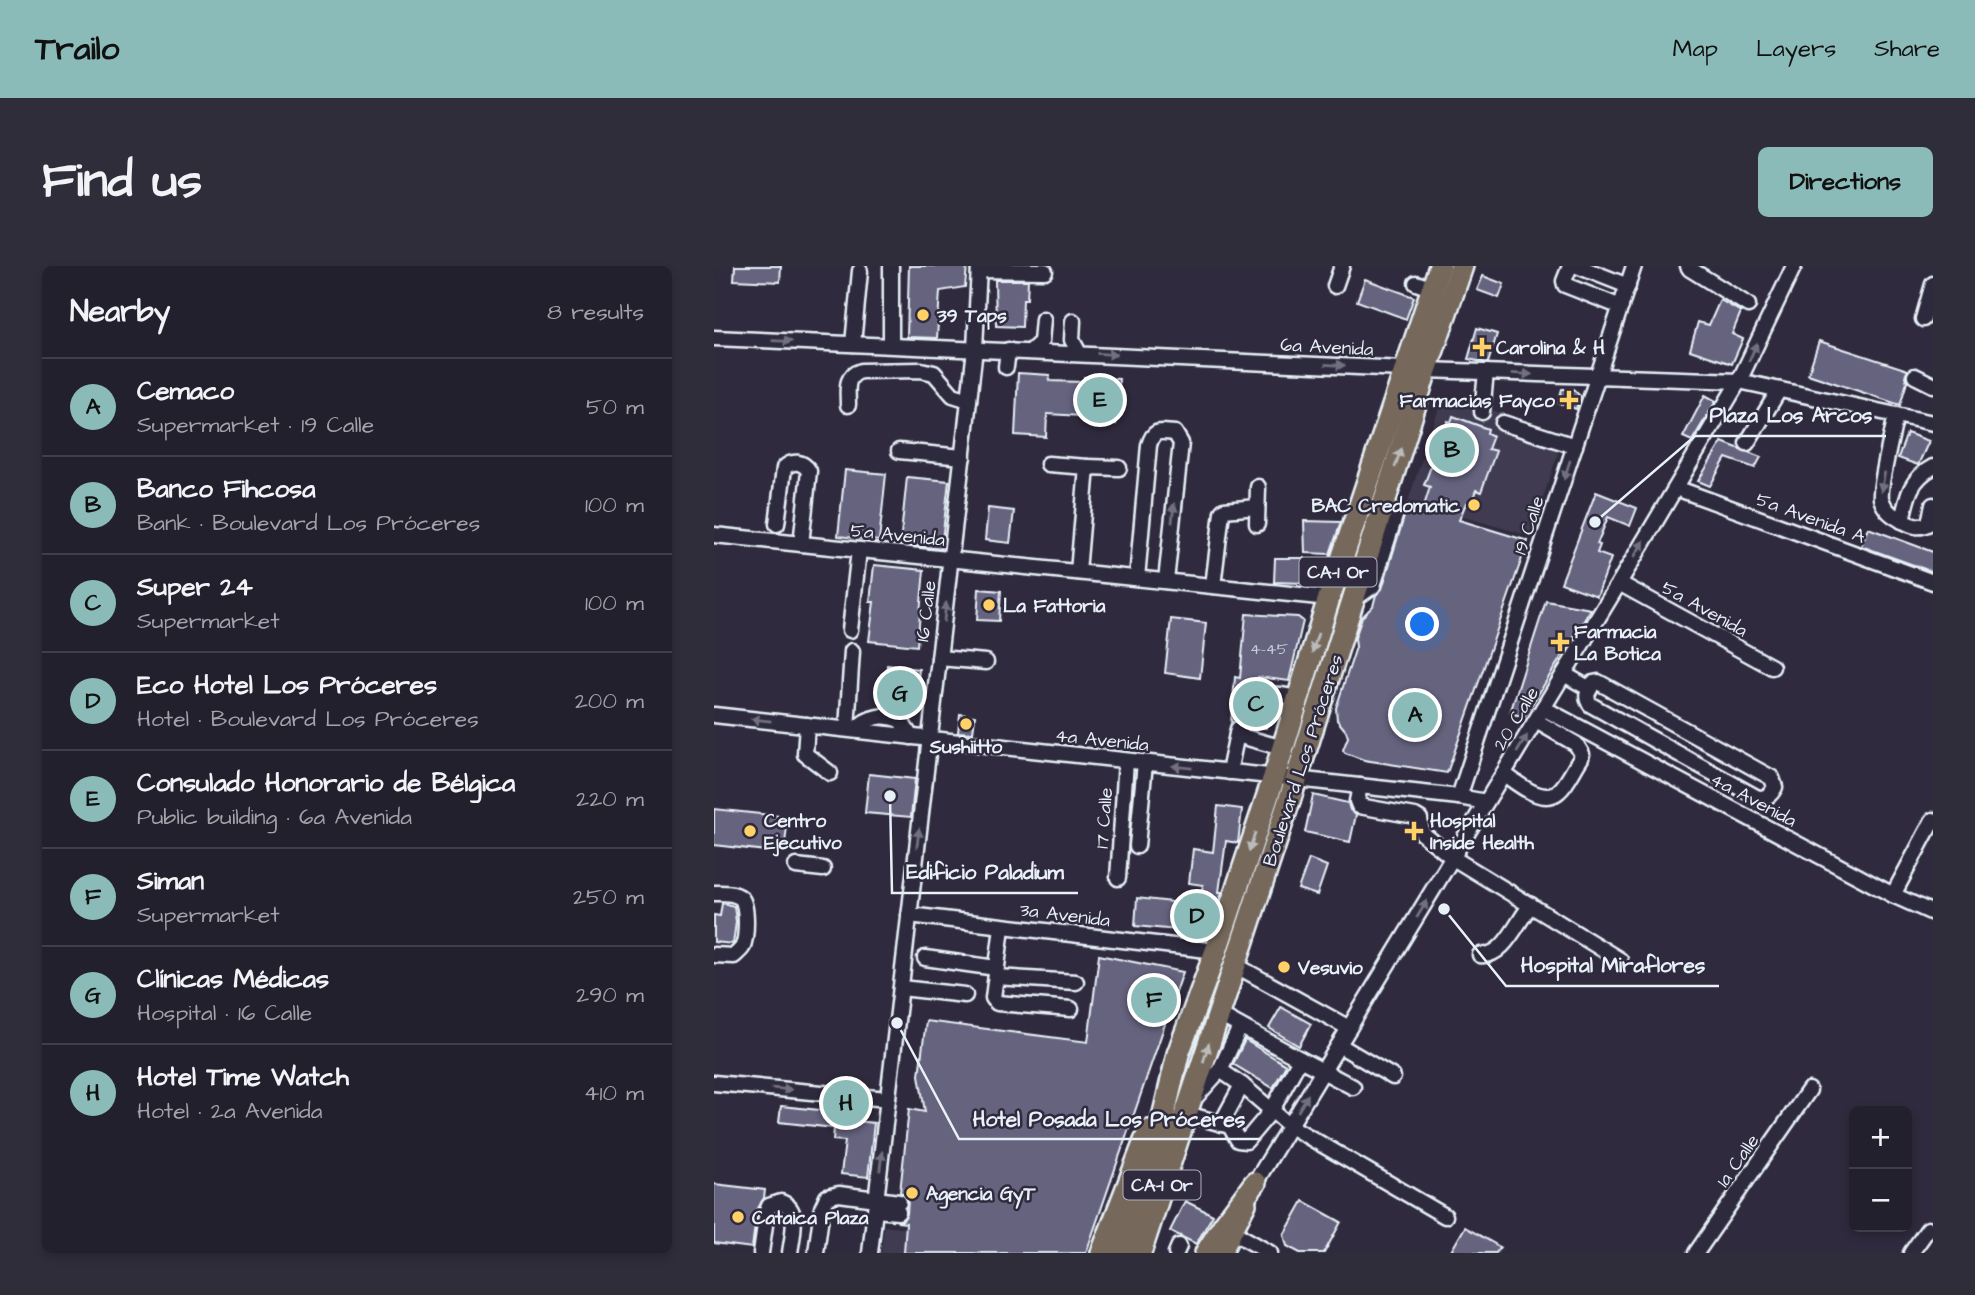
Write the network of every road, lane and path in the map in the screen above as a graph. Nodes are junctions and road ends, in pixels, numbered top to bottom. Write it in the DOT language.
graph roads {
  1 [pos="891,266"];
  2 [pos="1342,266"];
  3 [pos="1440,266"];
  4 [pos="1462,266"];
  5 [pos="1570,266"];
  6 [pos="1577,266"];
  7 [pos="1634,266"];
  8 [pos="1688,266"];
  9 [pos="1794,266"];
  10 [pos="979,268"];
  11 [pos="860,271"];
  12 [pos="1045,271"];
  13 [pos="1933,284"];
  14 [pos="1335,286"];
  15 [pos="1628,286"];
  16 [pos="1748,305"];
  17 [pos="1621,307"];
  18 [pos="1043,319"];
  19 [pos="1923,319"];
  20 [pos="1073,321"];
  21 [pos="714,338"];
  22 [pos="853,344"];
  23 [pos="891,345"];
  24 [pos="975,349"];
  25 [pos="1008,350"];
  26 [pos="1031,351"];
  27 [pos="1079,353"];
  28 [pos="1006,367"];
  29 [pos="1415,369"];
  30 [pos="1486,372"];
  31 [pos="1915,376"];
  32 [pos="1598,377"];
  33 [pos="1739,381"];
  34 [pos="1933,385"];
  35 [pos="1779,390"];
  36 [pos="970,400"];
  37 [pos="848,405"];
  38 [pos="1482,412"];
  39 [pos="1896,415"];
  40 [pos="967,420"];
  41 [pos="983,421"];
  42 [pos="1503,423"];
  43 [pos="1933,423"];
  44 [pos="1747,443"];
  45 [pos="1575,446"];
  46 [pos="899,451"];
  47 [pos="963,457"];
  48 [pos="1048,464"];
  49 [pos="1087,467"];
  50 [pos="1933,467"];
  51 [pos="1119,468"];
  52 [pos="1258,487"];
  53 [pos="1676,488"];
  54 [pos="1933,505"];
  55 [pos="1257,507"];
  56 [pos="1396,513"];
  57 [pos="1902,521"];
  58 [pos="776,524"];
  59 [pos="1256,524"];
  60 [pos="714,535"];
  61 [pos="801,544"];
  62 [pos="859,550"];
  63 [pos="951,559"];
  64 [pos="1079,572"];
  65 [pos="1137,578"];
  66 [pos="1166,581"];
  67 [pos="1933,582"];
  68 [pos="1619,583"];
  69 [pos="1213,586"];
  70 [pos="1329,598"];
  71 [pos="1352,601"];
  72 [pos="850,630"];
  73 [pos="852,651"];
  74 [pos="939,658"];
  75 [pos="986,662"];
  76 [pos="1772,667"];
  77 [pos="1564,674"];
  78 [pos="1590,689"];
  79 [pos="1298,698"];
  80 [pos="1247,708"];
  81 [pos="714,715"];
  82 [pos="1540,715"];
  83 [pos="807,725"];
  84 [pos="851,730"];
  85 [pos="930,739"];
  86 [pos="1283,748"];
  87 [pos="1126,761"];
  88 [pos="1145,763"];
  89 [pos="1229,772"];
  90 [pos="830,773"];
  91 [pos="1504,774"];
  92 [pos="1274,777"];
  93 [pos="1296,780"];
  94 [pos="1360,786"];
  95 [pos="1459,797"];
  96 [pos="1486,802"];
  97 [pos="1933,820"];
  98 [pos="1137,846"];
  99 [pos="1453,858"];
  100 [pos="796,866"];
  101 [pos="823,869"];
  102 [pos="1118,878"];
  103 [pos="714,893"];
  104 [pos="1893,895"];
  105 [pos="1531,905"];
  106 [pos="1933,913"];
  107 [pos="909,915"];
  108 [pos="1002,927"];
  109 [pos="1216,951"];
  110 [pos="714,955"];
  111 [pos="1480,955"];
  112 [pos="925,958"];
  113 [pos="1619,960"];
  114 [pos="1235,965"];
  115 [pos="996,972"];
  116 [pos="1076,982"];
  117 [pos="901,988"];
  118 [pos="965,995"];
  119 [pos="1071,1009"];
  120 [pos="1218,1014"];
  121 [pos="1240,1027"];
  122 [pos="1349,1028"];
  123 [pos="1339,1045"];
  124 [pos="1300,1059"];
  125 [pos="1220,1070"];
  126 [pos="1323,1071"];
  127 [pos="1393,1077"];
  128 [pos="714,1083"];
  129 [pos="1242,1085"];
  130 [pos="1353,1087"];
  131 [pos="1809,1090"];
  132 [pos="888,1099"];
  133 [pos="1272,1110"];
  134 [pos="1187,1112"];
  135 [pos="1221,1125"];
  136 [pos="1290,1126"];
  137 [pos="1255,1182"];
  138 [pos="876,1205"];
  139 [pos="898,1207"];
  140 [pos="1445,1216"];
  141 [pos="1928,1229"];
  142 [pos="1234,1232"];
  143 [pos="1105,1247"];
  144 [pos="761,1253"];
  145 [pos="790,1253"];
  146 [pos="816,1253"];
  147 [pos="870,1253"];
  148 [pos="1140,1253"];
  149 [pos="1155,1253"];
  150 [pos="1206,1253"];
  151 [pos="1221,1253"];
  152 [pos="1270,1253"];
  153 [pos="1696,1253"];
  154 [pos="1911,1253"];
  1 -- 23 [label="street"];
  2 -- 14 [label="street"];
  3 -- 29 [label="highway, Boulevard Los Próceres / CA-1 Or"];
  4 -- 29 [label="highway, Boulevard Los Próceres / CA-1 Or"];
  5 -- 17 [label="street"];
  6 -- 15 [label="street"];
  7 -- 15 [label="street, 19 Calle"];
  8 -- 16 [label="street"];
  33 -- 9 [label="street, 20 Calle, one-way"];
  10 -- 12 [label="street"];
  10 -- 24 [label="street, 16 Calle"];
  11 -- 22 [label="street"];
  13 -- 19 [label="street"];
  15 -- 17 [label="street, 19 Calle"];
  17 -- 32 [label="street, 19 Calle"];
  18 -- 26 [label="street"];
  20 -- 27 [label="street"];
  21 -- 22 [label="street, 6a Avenida, one-way"];
  22 -- 23 [label="street, 6a Avenida"];
  23 -- 24 [label="street, 6a Avenida"];
  24 -- 25 [label="street, 6a Avenida"];
  24 -- 36 [label="street, 16 Calle"];
  25 -- 26 [label="street, 6a Avenida"];
  25 -- 28 [label="street"];
  26 -- 27 [label="street, 6a Avenida"];
  27 -- 29 [label="street, 6a Avenida, one-way"];
  29 -- 30 [label="street, 6a Avenida"];
  29 -- 70 [label="highway, Boulevard Los Próceres / CA-1 Or"];
  71 -- 29 [label="highway, Boulevard Los Próceres / CA-1 Or, one-way"];
  30 -- 32 [label="street, 6a Avenida, one-way"];
  30 -- 38 [label="street"];
  31 -- 34 [label="street"];
  32 -- 33 [label="street, 6a Avenida"];
  32 -- 45 [label="street, 19 Calle"];
  33 -- 35 [label="street, 6a Avenida"];
  33 -- 53 [label="street, 20 Calle"];
  35 -- 39 [label="street, 6a Avenida"];
  35 -- 44 [label="street"];
  36 -- 37 [label="street"];
  36 -- 40 [label="street, 16 Calle"];
  39 -- 43 [label="street, 6a Avenida"];
  39 -- 57 [label="street, one-way"];
  40 -- 41 [label="street"];
  40 -- 47 [label="street, 16 Calle"];
  42 -- 45 [label="street"];
  45 -- 95 [label="street, 19 Calle, one-way"];
  46 -- 47 [label="street"];
  47 -- 63 [label="street, 16 Calle"];
  48 -- 49 [label="street"];
  49 -- 51 [label="street"];
  49 -- 64 [label="street"];
  50 -- 57 [label="street"];
  52 -- 55 [label="street"];
  53 -- 67 [label="street, 5a Avenida A"];
  68 -- 53 [label="street, 20 Calle, one-way"];
  54 -- 57 [label="street"];
  55 -- 59 [label="street"];
  55 -- 69 [label="street"];
  56 -- 71 [label="street"];
  58 -- 61 [label="street"];
  60 -- 61 [label="street, 5a Avenida"];
  61 -- 62 [label="street, 5a Avenida"];
  62 -- 63 [label="street, 5a Avenida"];
  62 -- 72 [label="street"];
  63 -- 64 [label="street, 5a Avenida"];
  74 -- 63 [label="street, 16 Calle, one-way"];
  64 -- 65 [label="street, 5a Avenida"];
  65 -- 66 [label="street, 5a Avenida"];
  66 -- 65 [label="street, one-way"];
  66 -- 69 [label="street, 5a Avenida"];
  68 -- 76 [label="street, 5a Avenida"];
  68 -- 77 [label="street, 20 Calle"];
  69 -- 70 [label="street, 5a Avenida"];
  70 -- 79 [label="highway, Boulevard Los Próceres / CA-1 Or, one-way"];
  71 -- 93 [label="highway, Boulevard Los Próceres / CA-1 Or"];
  73 -- 84 [label="street"];
  74 -- 75 [label="street"];
  74 -- 85 [label="street, 16 Calle"];
  77 -- 78 [label="street"];
  77 -- 82 [label="street, 20 Calle"];
  78 -- 78 [label="street"];
  79 -- 80 [label="street"];
  79 -- 86 [label="highway, Boulevard Los Próceres / CA-1 Or"];
  83 -- 81 [label="street, 4a Avenida, one-way"];
  91 -- 82 [label="street, 20 Calle, one-way"];
  82 -- 91 [label="street"];
  82 -- 104 [label="street, 4a Avenida"];
  83 -- 84 [label="street, 4a Avenida"];
  83 -- 90 [label="street"];
  84 -- 85 [label="street, 4a Avenida"];
  85 -- 87 [label="street, 4a Avenida"];
  107 -- 85 [label="street, 16 Calle, one-way"];
  86 -- 89 [label="street"];
  86 -- 92 [label="highway, Boulevard Los Próceres / CA-1 Or"];
  87 -- 88 [label="street, 4a Avenida"];
  87 -- 102 [label="street, 17 Calle"];
  89 -- 88 [label="street, 4a Avenida, one-way"];
  88 -- 98 [label="street"];
  89 -- 92 [label="street, 4a Avenida"];
  91 -- 96 [label="street, 20 Calle"];
  92 -- 93 [label="street, 4a Avenida"];
  92 -- 109 [label="highway, Boulevard Los Próceres / CA-1 Or, one-way"];
  93 -- 94 [label="street, 4a Avenida"];
  93 -- 114 [label="highway, Boulevard Los Próceres / CA-1 Or"];
  94 -- 95 [label="street, 4a Avenida"];
  94 -- 99 [label="street"];
  95 -- 96 [label="street, 4a Avenida"];
  96 -- 99 [label="street, 20 Calle"];
  97 -- 104 [label="street"];
  99 -- 105 [label="street"];
  122 -- 99 [label="street, 20 Calle, one-way"];
  100 -- 101 [label="street"];
  103 -- 110 [label="street"];
  104 -- 106 [label="street, 4a Avenida"];
  105 -- 111 [label="street"];
  105 -- 113 [label="street"];
  107 -- 108 [label="street, 3a Avenida"];
  107 -- 117 [label="street, 16 Calle"];
  108 -- 109 [label="street, 3a Avenida"];
  108 -- 115 [label="street"];
  109 -- 143 [label="highway, Boulevard Los Próceres / CA-1 Or"];
  112 -- 115 [label="street"];
  114 -- 120 [label="highway, Boulevard Los Próceres / CA-1 Or"];
  114 -- 122 [label="street"];
  115 -- 116 [label="street"];
  115 -- 119 [label="street"];
  117 -- 118 [label="street"];
  117 -- 132 [label="street, 16 Calle"];
  120 -- 121 [label="street"];
  134 -- 120 [label="highway, Boulevard Los Próceres / CA-1 Or, one-way"];
  121 -- 124 [label="street"];
  121 -- 125 [label="street"];
  122 -- 123 [label="street, 20 Calle"];
  123 -- 126 [label="street, 20 Calle"];
  123 -- 127 [label="street"];
  124 -- 126 [label="street"];
  124 -- 133 [label="street"];
  125 -- 129 [label="street"];
  125 -- 134 [label="street"];
  126 -- 130 [label="street"];
  136 -- 126 [label="street, 20 Calle, one-way"];
  128 -- 132 [label="street, one-way"];
  129 -- 133 [label="street"];
  129 -- 135 [label="street"];
  131 -- 153 [label="street, 1a Calle"];
  138 -- 132 [label="street, 16 Calle, one-way"];
  133 -- 135 [label="street"];
  133 -- 136 [label="street"];
  134 -- 135 [label="street"];
  134 -- 148 [label="highway, Boulevard Los Próceres / CA-1 Or"];
  134 -- 149 [label="highway"];
  136 -- 137 [label="street, 20 Calle"];
  136 -- 140 [label="street"];
  137 -- 142 [label="main road"];
  137 -- 150 [label="highway"];
  138 -- 139 [label="street"];
  138 -- 146 [label="street"];
  138 -- 147 [label="street, 16 Calle"];
  141 -- 154 [label="street"];
  142 -- 151 [label="main road"];
  142 -- 152 [label="street"];
  144 -- 145 [label="street"];
}
